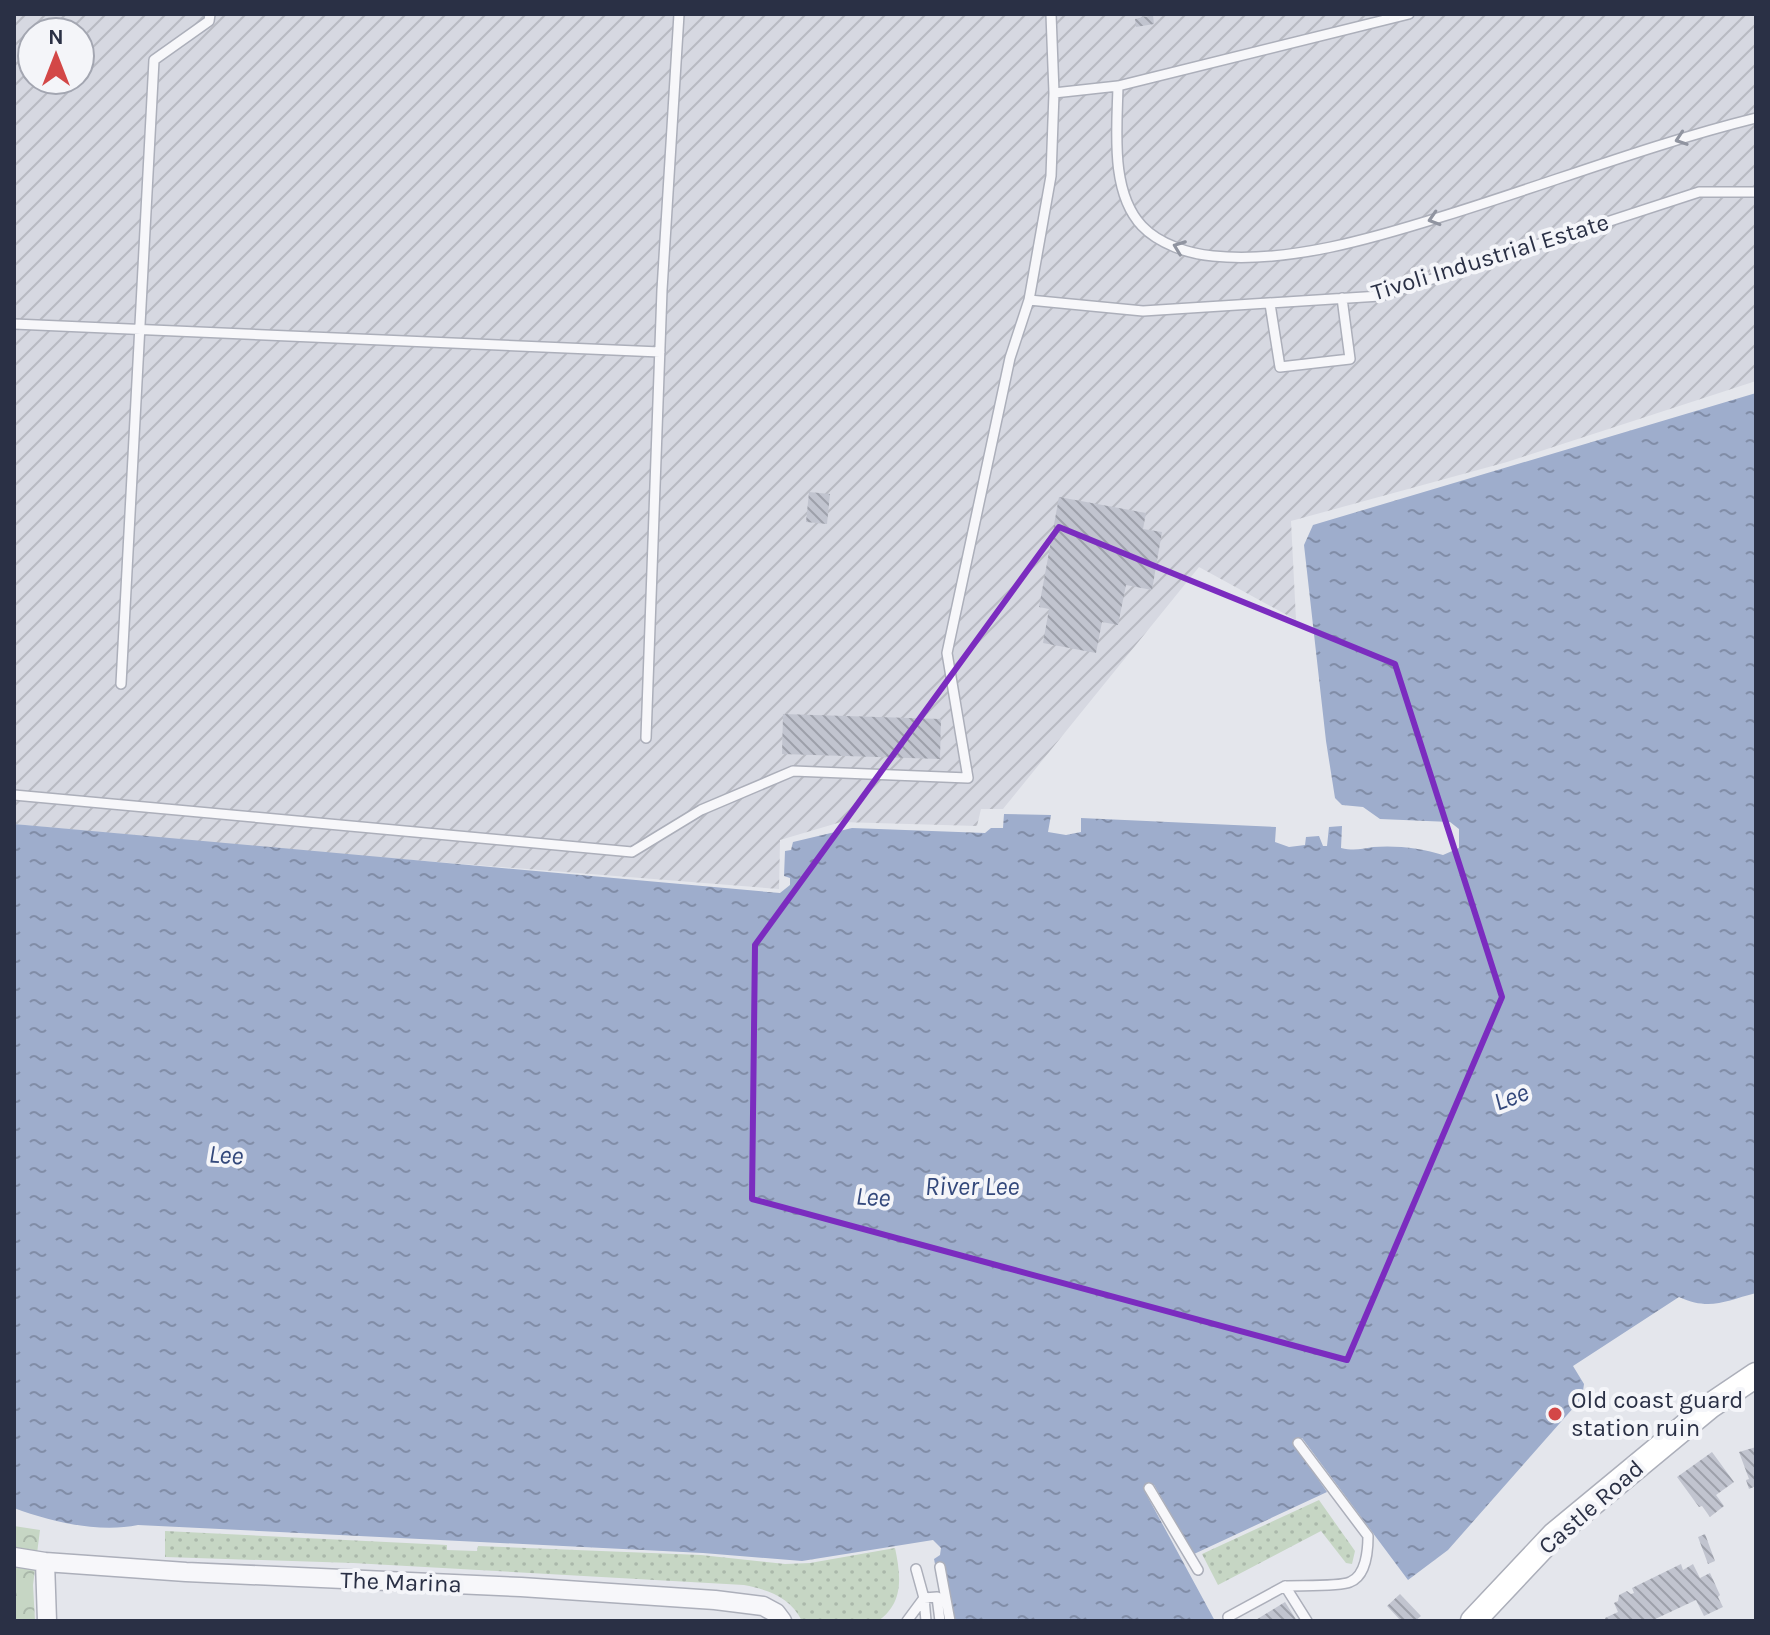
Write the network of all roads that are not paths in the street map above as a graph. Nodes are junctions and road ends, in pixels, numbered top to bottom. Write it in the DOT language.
graph roads {
  1 [pos="210,14"];
  2 [pos="679,14"];
  3 [pos="1051,14"];
  4 [pos="1409,14"];
  5 [pos="1118,86"];
  6 [pos="1054,93"];
  7 [pos="1756,118"];
  8 [pos="1756,192"];
  9 [pos="1342,298"];
  10 [pos="1029,300"];
  11 [pos="1270,304"];
  12 [pos="14,324"];
  13 [pos="140,331"];
  14 [pos="660,352"];
  15 [pos="121,684"];
  16 [pos="646,738"];
  17 [pos="14,795"];
  18 [pos="1756,1375"];
  19 [pos="1298,1443"];
  20 [pos="1149,1488"];
  21 [pos="14,1557"];
  22 [pos="45,1562"];
  23 [pos="940,1567"];
  24 [pos="916,1569"];
  25 [pos="1198,1570"];
  26 [pos="1285,1586"];
  27 [pos="924,1598"];
  28 [pos="1484,1615"];
  29 [pos="1228,1617"];
  30 [pos="47,1621"];
  31 [pos="782,1621"];
  32 [pos="907,1621"];
  33 [pos="926,1621"];
  34 [pos="940,1621"];
  35 [pos="950,1621"];
  36 [pos="1307,1621"];
  1 -- 13 [label="lane"];
  2 -- 14 [label="lane"];
  3 -- 6 [label="lane"];
  4 -- 5 [label="lane"];
  5 -- 6 [label="lane"];
  7 -- 5 [label="lane, one-way"];
  6 -- 10 [label="lane"];
  8 -- 9 [label="lane, Tivoli Industrial Estate"];
  9 -- 11 [label="lane, Tivoli Industrial Estate"];
  9 -- 11 [label="lane"];
  10 -- 11 [label="lane, Tivoli Industrial Estate"];
  10 -- 17 [label="lane"];
  12 -- 13 [label="lane"];
  13 -- 14 [label="lane"];
  13 -- 15 [label="lane"];
  14 -- 16 [label="lane"];
  18 -- 28 [label="main road, Castle Road"];
  19 -- 26 [label="lane"];
  20 -- 25 [label="lane"];
  21 -- 22 [label="street, The Marina"];
  22 -- 30 [label="street"];
  22 -- 31 [label="street, The Marina"];
  23 -- 35 [label="lane"];
  24 -- 27 [label="lane"];
  26 -- 29 [label="lane"];
  26 -- 36 [label="lane"];
  27 -- 32 [label="lane"];
  27 -- 33 [label="lane"];
  27 -- 34 [label="lane"];
}
